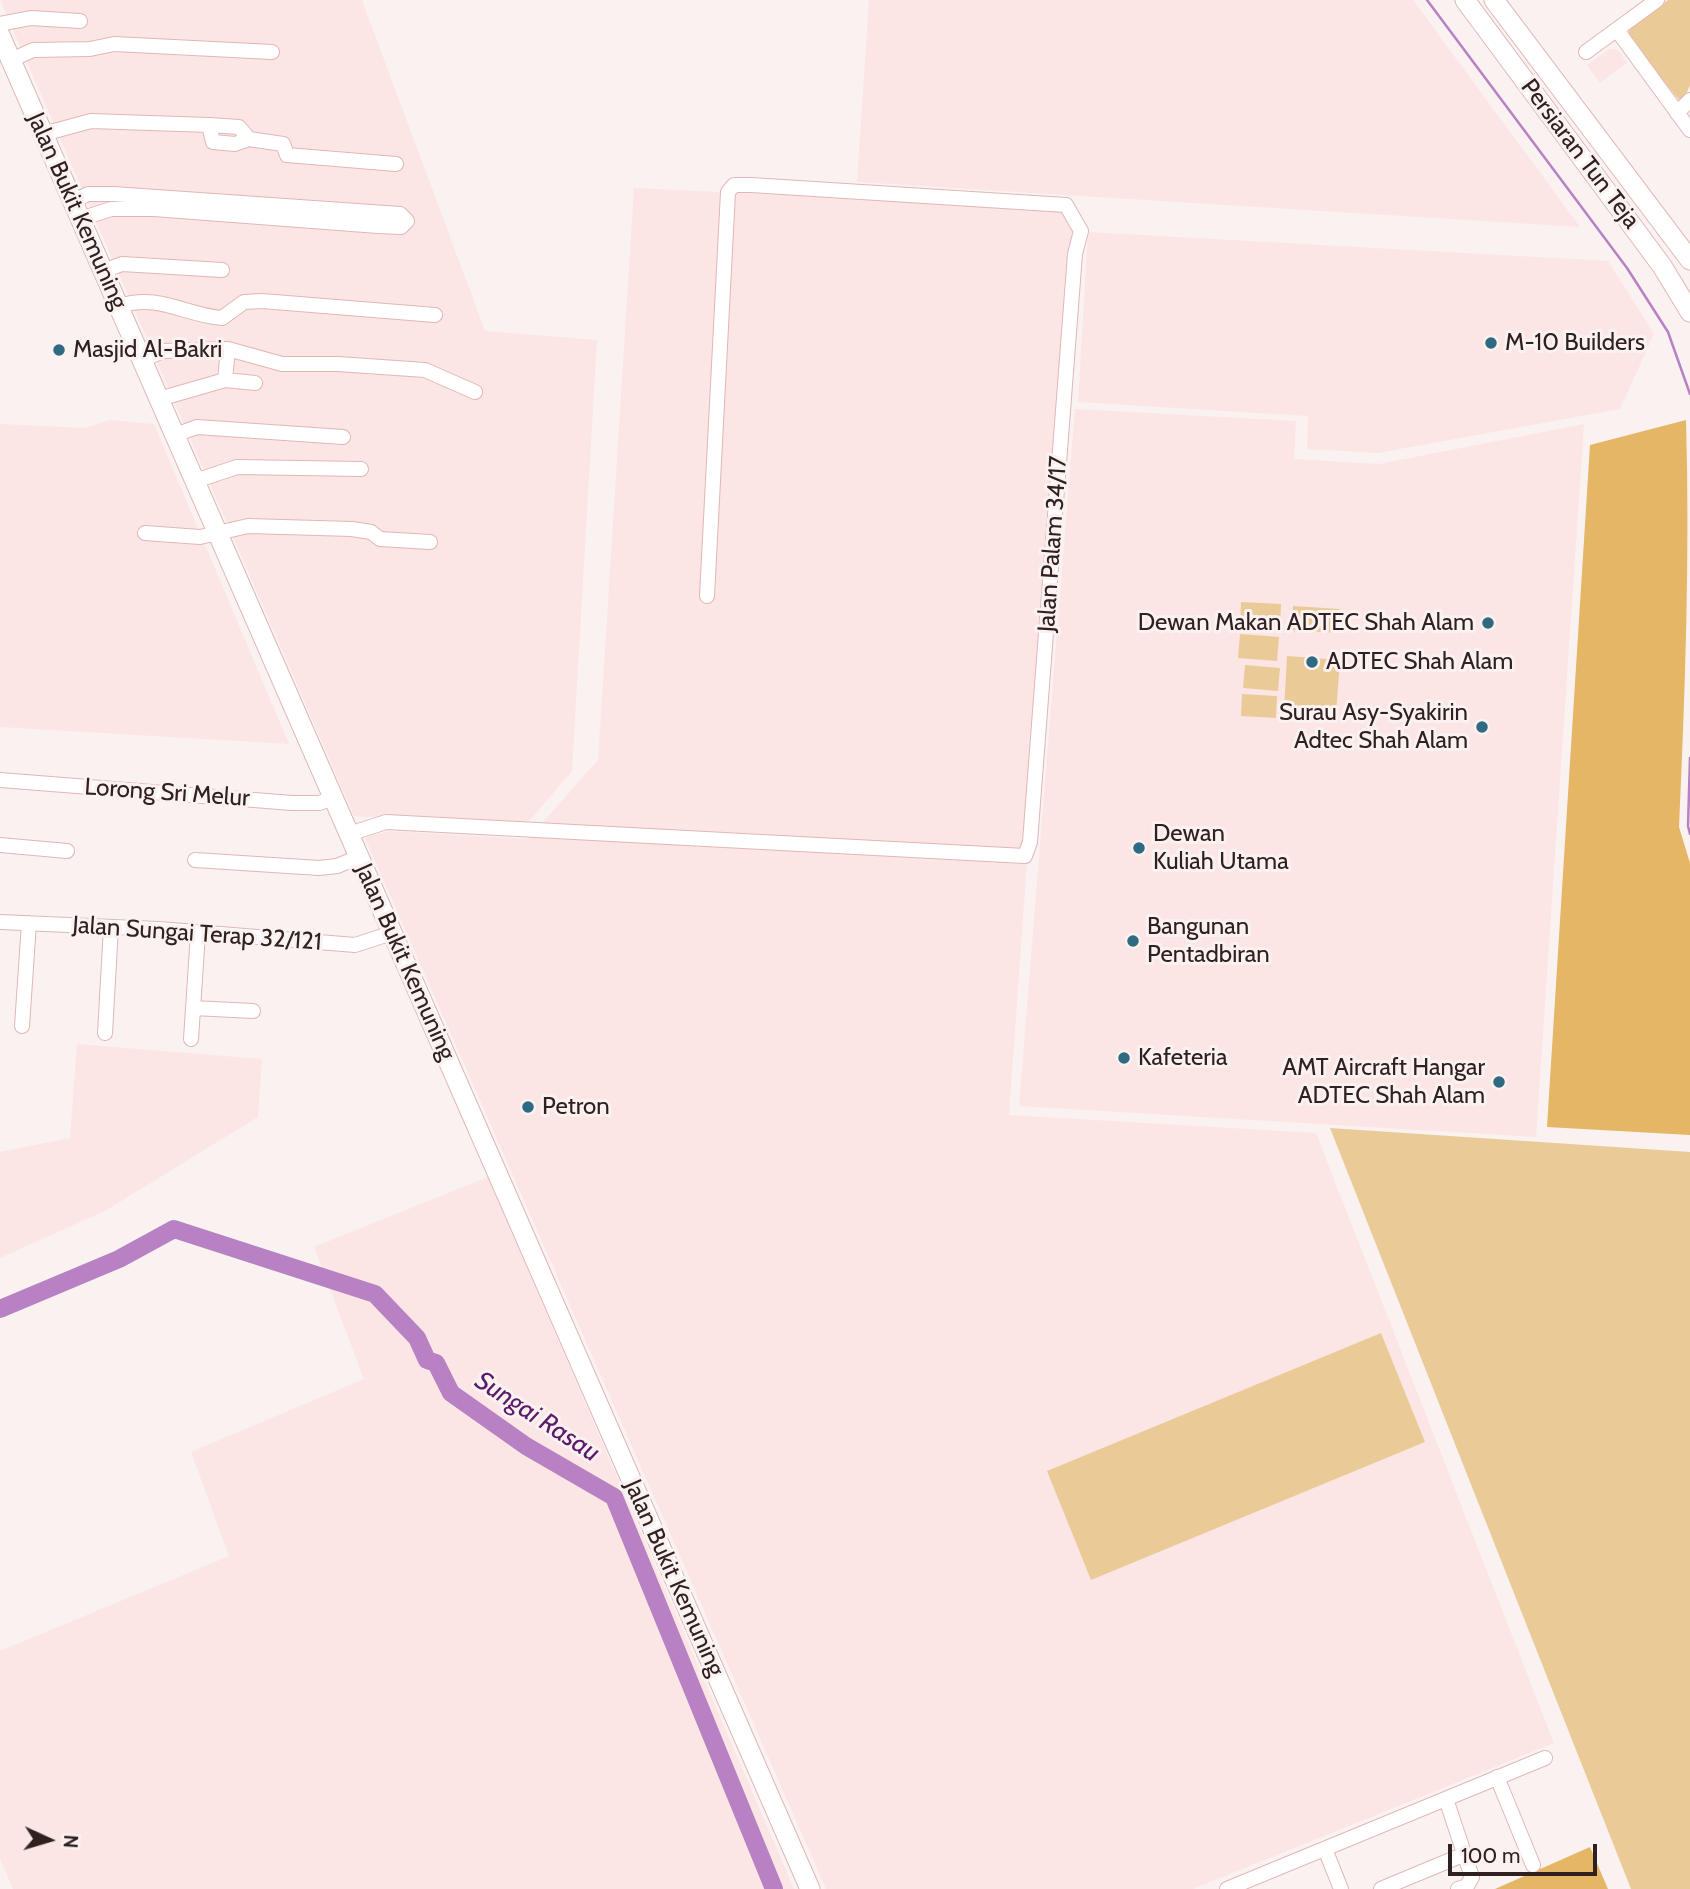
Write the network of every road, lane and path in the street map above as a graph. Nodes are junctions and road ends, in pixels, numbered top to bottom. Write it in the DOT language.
graph roads {
  1 [pos="1465,0"];
  2 [pos="1494,0"];
  3 [pos="1657,0"];
  4 [pos="80,21"];
  5 [pos="0,24"];
  6 [pos="1617,30"];
  7 [pos="0,34"];
  8 [pos="272,52"];
  9 [pos="1586,52"];
  10 [pos="11,60"];
  11 [pos="1690,100"];
  12 [pos="1677,113"];
  13 [pos="1690,130"];
  14 [pos="43,134"];
  15 [pos="396,164"];
  16 [pos="76,210"];
  17 [pos="340,217"];
  18 [pos="1690,260"];
  19 [pos="222,270"];
  20 [pos="103,271"];
  21 [pos="119,306"];
  22 [pos="1690,312"];
  23 [pos="435,315"];
  24 [pos="228,349"];
  25 [pos="142,360"];
  26 [pos="225,380"];
  27 [pos="255,383"];
  28 [pos="475,392"];
  29 [pos="159,399"];
  30 [pos="175,435"];
  31 [pos="344,437"];
  32 [pos="360,469"];
  33 [pos="195,481"];
  34 [pos="145,533"];
  35 [pos="218,534"];
  36 [pos="430,541"];
  37 [pos="706,596"];
  38 [pos="0,780"];
  39 [pos="334,798"];
  40 [pos="349,834"];
  41 [pos="0,845"];
  42 [pos="67,850"];
  43 [pos="359,857"];
  44 [pos="195,860"];
  45 [pos="0,922"];
  46 [pos="29,923"];
  47 [pos="111,927"];
  48 [pos="198,933"];
  49 [pos="392,933"];
  50 [pos="193,1008"];
  51 [pos="253,1011"];
  52 [pos="22,1026"];
  53 [pos="105,1033"];
  54 [pos="191,1039"];
  55 [pos="1545,1758"];
  56 [pos="1497,1777"];
  57 [pos="1446,1799"];
  58 [pos="1325,1849"];
  59 [pos="1465,1854"];
  60 [pos="1533,1866"];
  61 [pos="810,1889"];
  62 [pos="1227,1889"];
  63 [pos="1341,1889"];
  64 [pos="1381,1889"];
  65 [pos="1458,1889"];
  1 -- 22 [label="main road, Persiaran Tun Teja"];
  2 -- 18 [label="main road, Persiaran Tun Teja"];
  3 -- 6 [label="street"];
  4 -- 5 [label="street"];
  6 -- 9 [label="street"];
  6 -- 12 [label="street"];
  7 -- 10 [label="main road, Jalan Bukit Kemuning"];
  8 -- 10 [label="street"];
  10 -- 14 [label="main road, Jalan Bukit Kemuning"];
  11 -- 12 [label="street"];
  12 -- 13 [label="street"];
  14 -- 15 [label="street"];
  14 -- 16 [label="main road, Jalan Bukit Kemuning"];
  16 -- 17 [label="street"];
  16 -- 20 [label="main road, Jalan Bukit Kemuning"];
  19 -- 20 [label="street"];
  20 -- 21 [label="main road, Jalan Bukit Kemuning"];
  21 -- 23 [label="street"];
  21 -- 25 [label="main road, Jalan Bukit Kemuning"];
  24 -- 25 [label="street"];
  24 -- 26 [label="street"];
  24 -- 28 [label="street"];
  25 -- 29 [label="main road, Jalan Bukit Kemuning"];
  26 -- 27 [label="street"];
  26 -- 29 [label="street"];
  29 -- 30 [label="main road, Jalan Bukit Kemuning"];
  30 -- 31 [label="street"];
  30 -- 33 [label="main road, Jalan Bukit Kemuning"];
  32 -- 33 [label="street"];
  33 -- 35 [label="main road, Jalan Bukit Kemuning"];
  34 -- 35 [label="street"];
  35 -- 36 [label="street"];
  35 -- 39 [label="main road, Jalan Bukit Kemuning"];
  37 -- 40 [label="street, Jalan Palam 34/17"];
  38 -- 39 [label="street, Lorong Sri Melur"];
  39 -- 40 [label="main road, Jalan Bukit Kemuning"];
  40 -- 43 [label="main road, Jalan Bukit Kemuning"];
  41 -- 42 [label="street"];
  43 -- 44 [label="street"];
  43 -- 49 [label="main road, Jalan Bukit Kemuning"];
  45 -- 46 [label="street, Jalan Sungai Terap 32/121"];
  46 -- 47 [label="street, Jalan Sungai Terap 32/121"];
  46 -- 52 [label="street"];
  47 -- 48 [label="street, Jalan Sungai Terap 32/121"];
  47 -- 53 [label="street"];
  48 -- 49 [label="street, Jalan Sungai Terap 32/121"];
  48 -- 50 [label="street"];
  49 -- 61 [label="main road, Jalan Bukit Kemuning"];
  50 -- 51 [label="street"];
  50 -- 54 [label="street"];
  55 -- 56 [label="street"];
  56 -- 57 [label="street"];
  56 -- 60 [label="street"];
  57 -- 58 [label="street"];
  57 -- 59 [label="street"];
  58 -- 62 [label="street"];
  58 -- 63 [label="street"];
  59 -- 64 [label="street"];
  59 -- 65 [label="street"];
}
